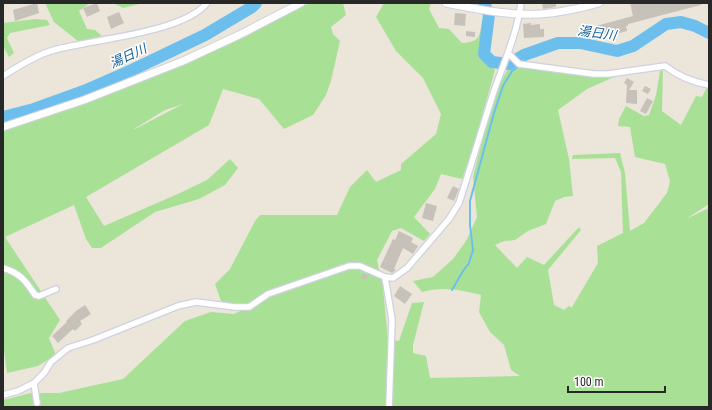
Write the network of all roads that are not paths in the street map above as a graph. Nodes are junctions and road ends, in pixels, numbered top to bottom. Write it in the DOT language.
graph roads {
  1 [pos="207,3"];
  2 [pos="301,3"];
  3 [pos="446,3"];
  4 [pos="522,3"];
  5 [pos="600,3"];
  6 [pos="520,14"];
  7 [pos="508,53"];
  8 [pos="3,76"];
  9 [pos="709,85"];
  10 [pos="3,127"];
  11 [pos="3,268"];
  12 [pos="385,277"];
  13 [pos="56,288"];
  14 [pos="34,383"];
  15 [pos="3,395"];
  16 [pos="37,403"];
  17 [pos="389,407"];
  1 -- 8 [label="street"];
  2 -- 10 [label="street"];
  3 -- 6 [label="street"];
  4 -- 6 [label="street"];
  5 -- 6 [label="street"];
  6 -- 7 [label="street"];
  7 -- 9 [label="street"];
  7 -- 12 [label="street"];
  11 -- 13 [label="street"];
  12 -- 14 [label="street"];
  12 -- 17 [label="street"];
  14 -- 15 [label="street"];
  14 -- 16 [label="street"];
}
